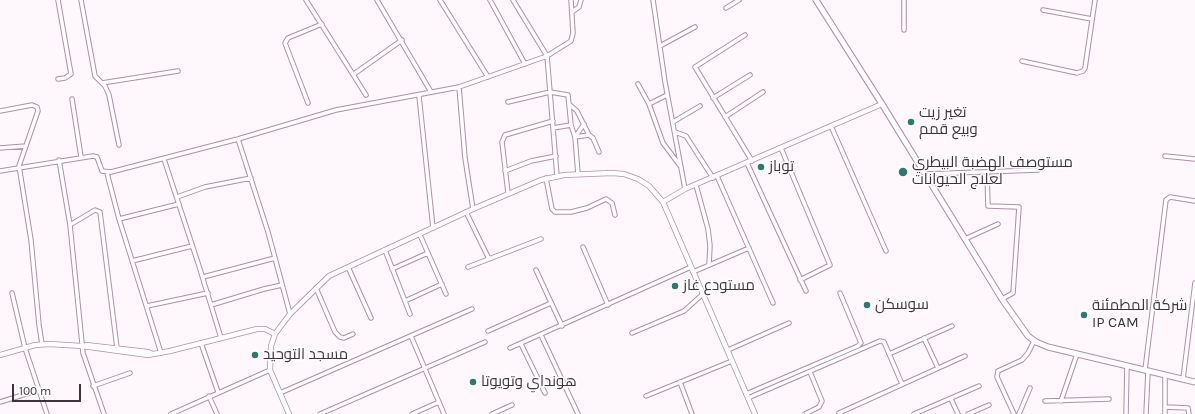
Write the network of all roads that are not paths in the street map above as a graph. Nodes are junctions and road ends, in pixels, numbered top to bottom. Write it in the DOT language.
graph roads {
  1 [pos="58,0"];
  2 [pos="81,0"];
  3 [pos="306,0"];
  4 [pos="377,0"];
  5 [pos="440,0"];
  6 [pos="490,0"];
  7 [pos="513,0"];
  8 [pos="570,0"];
  9 [pos="581,0"];
  10 [pos="653,0"];
  11 [pos="739,0"];
  12 [pos="816,0"];
  13 [pos="904,0"];
  14 [pos="1095,0"];
  15 [pos="726,8"];
  16 [pos="1043,10"];
  17 [pos="572,12"];
  18 [pos="1092,19"];
  19 [pos="322,24"];
  20 [pos="695,27"];
  21 [pos="904,30"];
  22 [pos="745,35"];
  23 [pos="402,40"];
  24 [pos="660,46"];
  25 [pos="547,56"];
  26 [pos="1022,61"];
  27 [pos="526,64"];
  28 [pos="178,71"];
  29 [pos="354,74"];
  30 [pos="750,75"];
  31 [pos="488,78"];
  32 [pos="58,79"];
  33 [pos="102,83"];
  34 [pos="638,84"];
  35 [pos="459,87"];
  36 [pos="431,92"];
  37 [pos="550,92"];
  38 [pos="763,92"];
  39 [pos="366,95"];
  40 [pos="667,95"];
  41 [pos="419,96"];
  42 [pos="713,98"];
  43 [pos="72,100"];
  44 [pos="508,102"];
  45 [pos="308,103"];
  46 [pos="569,104"];
  47 [pos="649,104"];
  48 [pos="882,104"];
  49 [pos="700,106"];
  50 [pos="0,111"];
  51 [pos="725,117"];
  52 [pos="553,121"];
  53 [pos="673,122"];
  54 [pos="584,124"];
  55 [pos="571,125"];
  56 [pos="831,126"];
  57 [pos="553,128"];
  58 [pos="675,132"];
  59 [pos="589,135"];
  60 [pos="575,137"];
  61 [pos="238,139"];
  62 [pos="119,145"];
  63 [pos="26,146"];
  64 [pos="0,148"];
  65 [pos="782,148"];
  66 [pos="599,152"];
  67 [pos="556,156"];
  68 [pos="1165,156"];
  69 [pos="81,157"];
  70 [pos="164,159"];
  71 [pos="1195,159"];
  72 [pos="59,160"];
  73 [pos="750,162"];
  74 [pos="19,166"];
  75 [pos="682,168"];
  76 [pos="1038,170"];
  77 [pos="0,171"];
  78 [pos="505,171"];
  79 [pos="987,172"];
  80 [pos="107,173"];
  81 [pos="578,174"];
  82 [pos="925,174"];
  83 [pos="557,176"];
  84 [pos="715,177"];
  85 [pos="251,178"];
  86 [pos="546,178"];
  87 [pos="696,185"];
  88 [pos="685,189"];
  89 [pos="508,193"];
  90 [pos="177,197"];
  91 [pos="1195,201"];
  92 [pos="663,202"];
  93 [pos="179,204"];
  94 [pos="473,209"];
  95 [pos="466,212"];
  96 [pos="615,215"];
  97 [pos="119,218"];
  98 [pos="70,224"];
  99 [pos="998,224"];
  100 [pos="433,228"];
  101 [pos="420,234"];
  102 [pos="541,239"];
  103 [pos="965,239"];
  104 [pos="192,246"];
  105 [pos="583,247"];
  106 [pos="749,248"];
  107 [pos="385,250"];
  108 [pos="886,252"];
  109 [pos="428,253"];
  110 [pos="275,258"];
  111 [pos="489,259"];
  112 [pos="132,261"];
  113 [pos="709,265"];
  114 [pos="348,267"];
  115 [pos="468,267"];
  116 [pos="392,269"];
  117 [pos="692,269"];
  118 [pos="536,270"];
  119 [pos="203,277"];
  120 [pos="800,280"];
  121 [pos="1195,283"];
  122 [pos="442,284"];
  123 [pos="282,285"];
  124 [pos="316,288"];
  125 [pos="806,292"];
  126 [pos="12,293"];
  127 [pos="208,293"];
  128 [pos="840,293"];
  129 [pos="446,294"];
  130 [pos="703,294"];
  131 [pos="1002,299"];
  132 [pos="404,301"];
  133 [pos="551,303"];
  134 [pos="773,303"];
  135 [pos="211,305"];
  136 [pos="608,305"];
  137 [pos="147,306"];
  138 [pos="472,309"];
  139 [pos="290,314"];
  140 [pos="410,314"];
  141 [pos="371,318"];
  142 [pos="789,323"];
  143 [pos="562,326"];
  144 [pos="952,326"];
  145 [pos="488,331"];
  146 [pos="632,333"];
  147 [pos="275,334"];
  148 [pos="353,334"];
  149 [pos="541,335"];
  150 [pos="411,336"];
  151 [pos="221,338"];
  152 [pos="924,338"];
  153 [pos="1034,341"];
  154 [pos="485,342"];
  155 [pos="201,343"];
  156 [pos="42,344"];
  157 [pos="521,344"];
  158 [pos="82,346"];
  159 [pos="25,348"];
  160 [pos="116,348"];
  161 [pos="510,348"];
  162 [pos="728,350"];
  163 [pos="161,353"];
  164 [pos="153,354"];
  165 [pos="889,354"];
  166 [pos="1077,354"];
  167 [pos="0,355"];
  168 [pos="965,356"];
  169 [pos="732,361"];
  170 [pos="1127,366"];
  171 [pos="426,368"];
  172 [pos="938,368"];
  173 [pos="270,370"];
  174 [pos="1146,371"];
  175 [pos="810,372"];
  176 [pos="130,373"];
  177 [pos="1165,375"];
  178 [pos="1183,379"];
  179 [pos="680,382"];
  180 [pos="1195,382"];
  181 [pos="902,384"];
  182 [pos="93,386"];
  183 [pos="979,386"];
  184 [pos="1030,388"];
  185 [pos="39,390"];
  186 [pos="218,392"];
  187 [pos="280,393"];
  188 [pos="546,393"];
  189 [pos="209,396"];
  190 [pos="646,396"];
  191 [pos="747,396"];
  192 [pos="951,399"];
  193 [pos="1109,399"];
  194 [pos="1045,401"];
  195 [pos="1061,401"];
  196 [pos="0,402"];
  197 [pos="439,402"];
  198 [pos="512,405"];
  199 [pos="989,405"];
  200 [pos="1165,407"];
  201 [pos="332,409"];
  202 [pos="754,413"];
  203 [pos="47,414"];
  204 [pos="104,414"];
  205 [pos="171,414"];
  206 [pos="217,414"];
  207 [pos="289,414"];
  208 [pos="320,414"];
  209 [pos="334,414"];
  210 [pos="412,414"];
  211 [pos="444,414"];
  212 [pos="492,414"];
  213 [pos="578,414"];
  214 [pos="692,414"];
  215 [pos="749,414"];
  216 [pos="805,414"];
  217 [pos="838,414"];
  218 [pos="914,414"];
  219 [pos="958,414"];
  220 [pos="968,414"];
  221 [pos="1014,414"];
  222 [pos="1019,414"];
  223 [pos="1126,414"];
  224 [pos="1146,414"];
  225 [pos="1165,414"];
  226 [pos="1189,414"];
  1 -- 32 [label="street"];
  2 -- 33 [label="street"];
  3 -- 19 [label="street"];
  4 -- 23 [label="street"];
  5 -- 31 [label="street"];
  6 -- 27 [label="street"];
  7 -- 25 [label="street"];
  8 -- 17 [label="street"];
  9 -- 17 [label="street"];
  10 -- 24 [label="street"];
  11 -- 15 [label="street"];
  12 -- 48 [label="main road"];
  13 -- 21 [label="street"];
  14 -- 18 [label="street"];
  16 -- 18 [label="street"];
  17 -- 25 [label="street"];
  18 -- 26 [label="street"];
  19 -- 29 [label="street"];
  19 -- 45 [label="street"];
  20 -- 24 [label="street"];
  22 -- 42 [label="street"];
  23 -- 29 [label="street"];
  23 -- 36 [label="street"];
  24 -- 40 [label="street"];
  25 -- 27 [label="street"];
  25 -- 37 [label="street"];
  27 -- 31 [label="street"];
  28 -- 33 [label="street"];
  29 -- 39 [label="street"];
  30 -- 42 [label="street"];
  31 -- 35 [label="street"];
  33 -- 62 [label="street"];
  34 -- 47 [label="street"];
  35 -- 36 [label="street"];
  35 -- 94 [label="street"];
  36 -- 41 [label="street"];
  37 -- 44 [label="street"];
  37 -- 46 [label="street"];
  37 -- 52 [label="street"];
  38 -- 51 [label="street"];
  40 -- 47 [label="street"];
  40 -- 53 [label="street"];
  41 -- 61 [label="street"];
  41 -- 100 [label="street"];
  42 -- 51 [label="street"];
  43 -- 69 [label="street"];
  46 -- 54 [label="street"];
  46 -- 55 [label="street"];
  47 -- 75 [label="street"];
  48 -- 56 [label="street"];
  48 -- 82 [label="main road"];
  49 -- 53 [label="street"];
  50 -- 63 [label="street"];
  51 -- 73 [label="street"];
  52 -- 57 [label="street"];
  52 -- 78 [label="street"];
  53 -- 58 [label="street"];
  54 -- 59 [label="street"];
  54 -- 60 [label="street"];
  55 -- 57 [label="street"];
  55 -- 60 [label="street"];
  56 -- 65 [label="street"];
  56 -- 108 [label="street"];
  57 -- 67 [label="street"];
  58 -- 75 [label="street"];
  58 -- 84 [label="street"];
  59 -- 60 [label="street"];
  59 -- 66 [label="street"];
  60 -- 81 [label="street"];
  61 -- 70 [label="street"];
  61 -- 85 [label="street"];
  63 -- 64 [label="street"];
  63 -- 74 [label="street"];
  65 -- 73 [label="street"];
  65 -- 120 [label="street"];
  67 -- 78 [label="street"];
  67 -- 83 [label="street"];
  68 -- 71 [label="street"];
  69 -- 72 [label="street"];
  69 -- 80 [label="street"];
  70 -- 80 [label="street"];
  70 -- 90 [label="street"];
  72 -- 74 [label="street"];
  72 -- 98 [label="street"];
  73 -- 84 [label="street"];
  73 -- 120 [label="street"];
  74 -- 77 [label="street"];
  74 -- 156 [label="street"];
  75 -- 88 [label="street"];
  76 -- 79 [label="street"];
  78 -- 89 [label="street"];
  79 -- 82 [label="street"];
  79 -- 131 [label="street"];
  80 -- 97 [label="street"];
  81 -- 83 [label="street"];
  81 -- 92 [label="street"];
  82 -- 103 [label="main road"];
  83 -- 86 [label="street"];
  84 -- 87 [label="street"];
  84 -- 106 [label="street"];
  85 -- 90 [label="street"];
  85 -- 110 [label="street"];
  86 -- 89 [label="street"];
  86 -- 96 [label="street"];
  87 -- 88 [label="street"];
  87 -- 113 [label="street"];
  88 -- 92 [label="street"];
  89 -- 94 [label="street"];
  90 -- 93 [label="street"];
  91 -- 174 [label="street"];
  92 -- 117 [label="street"];
  93 -- 97 [label="street"];
  93 -- 104 [label="street"];
  94 -- 95 [label="street"];
  95 -- 100 [label="street"];
  95 -- 111 [label="street"];
  97 -- 112 [label="street"];
  98 -- 158 [label="street"];
  98 -- 160 [label="street"];
  99 -- 103 [label="street"];
  100 -- 101 [label="street"];
  101 -- 107 [label="street"];
  101 -- 109 [label="street"];
  102 -- 111 [label="street"];
  103 -- 131 [label="main road"];
  104 -- 112 [label="street"];
  104 -- 119 [label="street"];
  105 -- 136 [label="street"];
  106 -- 113 [label="street"];
  106 -- 134 [label="street"];
  107 -- 114 [label="street"];
  107 -- 116 [label="street"];
  109 -- 116 [label="street"];
  109 -- 122 [label="street"];
  110 -- 119 [label="street"];
  110 -- 123 [label="street"];
  111 -- 115 [label="street"];
  112 -- 137 [label="street"];
  113 -- 117 [label="street"];
  114 -- 124 [label="street"];
  114 -- 141 [label="street"];
  116 -- 132 [label="street"];
  117 -- 130 [label="street"];
  117 -- 136 [label="street"];
  118 -- 133 [label="street"];
  119 -- 127 [label="street"];
  120 -- 125 [label="street"];
  121 -- 178 [label="street"];
  122 -- 129 [label="street"];
  122 -- 132 [label="street"];
  123 -- 135 [label="street"];
  123 -- 139 [label="street"];
  124 -- 139 [label="street"];
  124 -- 148 [label="street"];
  126 -- 159 [label="street"];
  127 -- 135 [label="street"];
  127 -- 137 [label="street"];
  128 -- 191 [label="street"];
  130 -- 146 [label="street"];
  130 -- 162 [label="street"];
  131 -- 153 [label="main road"];
  132 -- 140 [label="street"];
  133 -- 143 [label="street"];
  133 -- 145 [label="street"];
  135 -- 151 [label="street"];
  136 -- 143 [label="street"];
  137 -- 163 [label="street"];
  138 -- 150 [label="street"];
  139 -- 147 [label="street"];
  142 -- 162 [label="street"];
  143 -- 149 [label="street"];
  144 -- 152 [label="street"];
  147 -- 151 [label="street"];
  147 -- 173 [label="street"];
  149 -- 157 [label="street"];
  149 -- 213 [label="street"];
  150 -- 171 [label="street"];
  150 -- 187 [label="street"];
  151 -- 155 [label="street"];
  152 -- 165 [label="street"];
  152 -- 172 [label="street"];
  153 -- 166 [label="main road"];
  153 -- 221 [label="street"];
  154 -- 171 [label="street"];
  155 -- 163 [label="street"];
  155 -- 186 [label="street"];
  156 -- 158 [label="street"];
  156 -- 159 [label="street"];
  157 -- 161 [label="street"];
  157 -- 188 [label="street"];
  158 -- 160 [label="street"];
  158 -- 164 [label="street"];
  158 -- 182 [label="street"];
  159 -- 167 [label="street"];
  159 -- 185 [label="street"];
  160 -- 164 [label="street"];
  162 -- 169 [label="street"];
  163 -- 164 [label="street"];
  165 -- 175 [label="street"];
  165 -- 181 [label="street"];
  166 -- 170 [label="main road"];
  166 -- 195 [label="street"];
  168 -- 172 [label="street"];
  169 -- 179 [label="street"];
  169 -- 191 [label="street"];
  170 -- 174 [label="main road"];
  170 -- 223 [label="street"];
  171 -- 197 [label="street"];
  171 -- 201 [label="street"];
  172 -- 181 [label="street"];
  173 -- 186 [label="street"];
  173 -- 187 [label="street"];
  174 -- 177 [label="main road"];
  174 -- 224 [label="street"];
  175 -- 191 [label="street"];
  175 -- 216 [label="street"];
  176 -- 182 [label="street"];
  177 -- 178 [label="main road"];
  177 -- 200 [label="street"];
  178 -- 180 [label="main road"];
  179 -- 190 [label="street"];
  179 -- 214 [label="street"];
  181 -- 217 [label="street"];
  182 -- 204 [label="street"];
  183 -- 192 [label="street"];
  184 -- 222 [label="street"];
  185 -- 196 [label="street"];
  185 -- 203 [label="street"];
  186 -- 189 [label="street"];
  187 -- 207 [label="street"];
  189 -- 205 [label="street"];
  189 -- 206 [label="street"];
  191 -- 202 [label="street"];
  192 -- 218 [label="street"];
  192 -- 219 [label="street"];
  193 -- 195 [label="street"];
  194 -- 195 [label="street"];
  197 -- 210 [label="street"];
  197 -- 211 [label="street"];
  198 -- 212 [label="street"];
  199 -- 220 [label="street"];
  200 -- 225 [label="street"];
  200 -- 226 [label="street"];
  201 -- 208 [label="street"];
  201 -- 209 [label="street"];
  202 -- 215 [label="street"];
}
